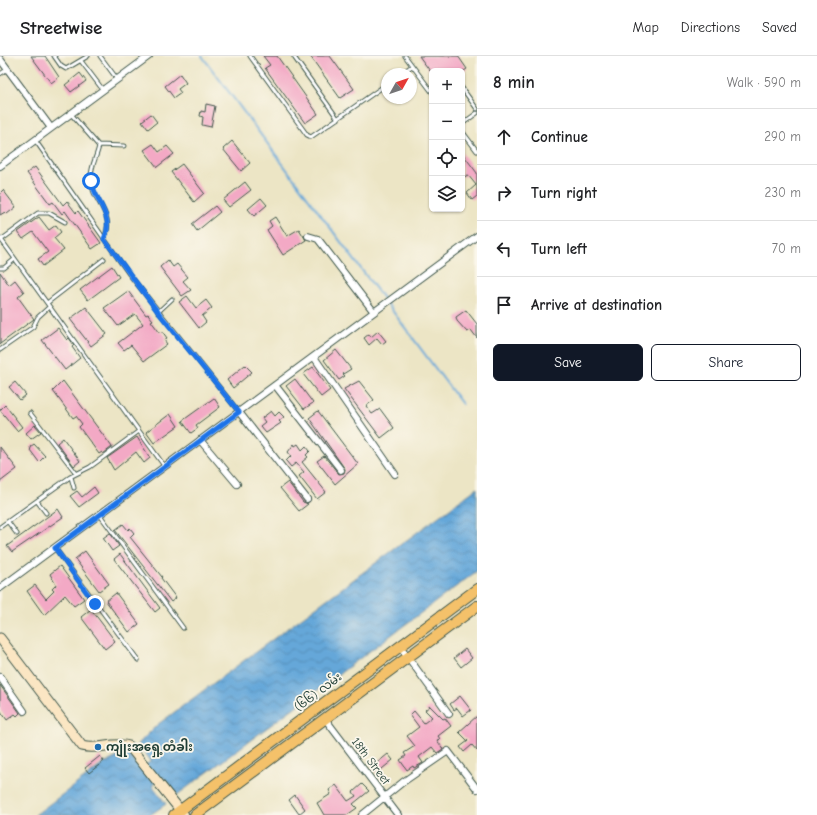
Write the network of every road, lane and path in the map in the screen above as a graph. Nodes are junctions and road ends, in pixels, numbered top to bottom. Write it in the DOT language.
graph roads {
  1 [pos="54,56"];
  2 [pos="88,56"];
  3 [pos="100,56"];
  4 [pos="149,56"];
  5 [pos="250,56"];
  6 [pos="405,56"];
  7 [pos="294,57"];
  8 [pos="0,59"];
  9 [pos="82,61"];
  10 [pos="412,66"];
  11 [pos="409,68"];
  12 [pos="8,69"];
  13 [pos="0,74"];
  14 [pos="117,80"];
  15 [pos="381,88"];
  16 [pos="429,88"];
  17 [pos="104,90"];
  18 [pos="465,92"];
  19 [pos="477,109"];
  20 [pos="477,113"];
  21 [pos="71,114"];
  22 [pos="338,119"];
  23 [pos="465,122"];
  24 [pos="51,128"];
  25 [pos="465,134"];
  26 [pos="35,140"];
  27 [pos="475,145"];
  28 [pos="100,146"];
  29 [pos="124,146"];
  30 [pos="477,151"];
  31 [pos="0,166"];
  32 [pos="65,222"];
  33 [pos="308,236"];
  34 [pos="477,236"];
  35 [pos="1,239"];
  36 [pos="104,239"];
  37 [pos="15,259"];
  38 [pos="104,259"];
  39 [pos="0,268"];
  40 [pos="172,299"];
  41 [pos="46,303"];
  42 [pos="49,307"];
  43 [pos="158,312"];
  44 [pos="374,312"];
  45 [pos="0,350"];
  46 [pos="314,357"];
  47 [pos="275,385"];
  48 [pos="239,412"];
  49 [pos="30,413"];
  50 [pos="139,431"];
  51 [pos="200,440"];
  52 [pos="165,467"];
  53 [pos="341,470"];
  54 [pos="76,473"];
  55 [pos="395,474"];
  56 [pos="71,477"];
  57 [pos="237,484"];
  58 [pos="74,488"];
  59 [pos="307,499"];
  60 [pos="37,501"];
  61 [pos="46,513"];
  62 [pos="100,515"];
  63 [pos="8,522"];
  64 [pos="0,527"];
  65 [pos="17,534"];
  66 [pos="55,548"];
  67 [pos="0,588"];
  68 [pos="477,589"];
  69 [pos="477,606"];
  70 [pos="183,628"];
  71 [pos="0,638"];
  72 [pos="400,646"];
  73 [pos="408,658"];
  74 [pos="138,660"];
  75 [pos="0,677"];
  76 [pos="2,685"];
  77 [pos="24,711"];
  78 [pos="449,714"];
  79 [pos="326,720"];
  80 [pos="477,789"];
  81 [pos="385,798"];
  82 [pos="179,814"];
  83 [pos="195,815"];
  84 [pos="362,815"];
  85 [pos="398,815"];
  1 -- 9 [label="lane"];
  2 -- 9 [label="lane"];
  3 -- 14 [label="lane"];
  4 -- 14 [label="street"];
  5 -- 22 [label="lane"];
  6 -- 10 [label="lane"];
  7 -- 22 [label="lane"];
  8 -- 12 [label="street"];
  9 -- 17 [label="lane"];
  10 -- 11 [label="lane"];
  10 -- 16 [label="lane"];
  12 -- 13 [label="lane"];
  12 -- 24 [label="street"];
  14 -- 17 [label="street"];
  15 -- 22 [label="lane"];
  17 -- 21 [label="street"];
  18 -- 19 [label="lane"];
  20 -- 23 [label="lane"];
  21 -- 24 [label="street"];
  21 -- 28 [label="lane"];
  24 -- 26 [label="street"];
  25 -- 27 [label="lane"];
  26 -- 31 [label="street"];
  26 -- 36 [label="lane"];
  27 -- 30 [label="lane"];
  28 -- 29 [label="lane"];
  28 -- 36 [label="lane"];
  32 -- 35 [label="lane"];
  33 -- 44 [label="street"];
  34 -- 44 [label="street"];
  35 -- 37 [label="lane"];
  36 -- 43 [label="lane"];
  37 -- 39 [label="lane"];
  37 -- 41 [label="lane"];
  38 -- 41 [label="lane"];
  40 -- 43 [label="lane"];
  41 -- 42 [label="lane"];
  42 -- 45 [label="lane"];
  42 -- 50 [label="lane"];
  43 -- 48 [label="lane"];
  44 -- 46 [label="street"];
  46 -- 47 [label="street"];
  46 -- 55 [label="street"];
  47 -- 48 [label="street"];
  47 -- 53 [label="street"];
  48 -- 51 [label="street"];
  48 -- 59 [label="street"];
  49 -- 54 [label="lane"];
  50 -- 52 [label="lane"];
  50 -- 54 [label="lane"];
  51 -- 52 [label="street"];
  51 -- 57 [label="street"];
  52 -- 62 [label="street"];
  54 -- 56 [label="lane"];
  56 -- 58 [label="lane"];
  56 -- 60 [label="lane"];
  60 -- 61 [label="lane"];
  60 -- 63 [label="lane"];
  62 -- 66 [label="street"];
  62 -- 70 [label="lane"];
  63 -- 64 [label="lane"];
  63 -- 65 [label="lane"];
  66 -- 67 [label="street"];
  66 -- 74 [label="lane"];
  68 -- 72 [label="main road, (၆၆) လမ်း"];
  69 -- 73 [label="main road"];
  71 -- 82 [label="street"];
  72 -- 73 [label="street"];
  72 -- 82 [label="main road, (၆၆) လမ်း"];
  73 -- 78 [label="street"];
  73 -- 79 [label="main road"];
  75 -- 76 [label="street"];
  76 -- 77 [label="street"];
  79 -- 81 [label="street, 18th Street"];
  79 -- 83 [label="main road"];
  80 -- 81 [label="street"];
  81 -- 84 [label="street"];
  81 -- 85 [label="street, 18th Street"];
}
